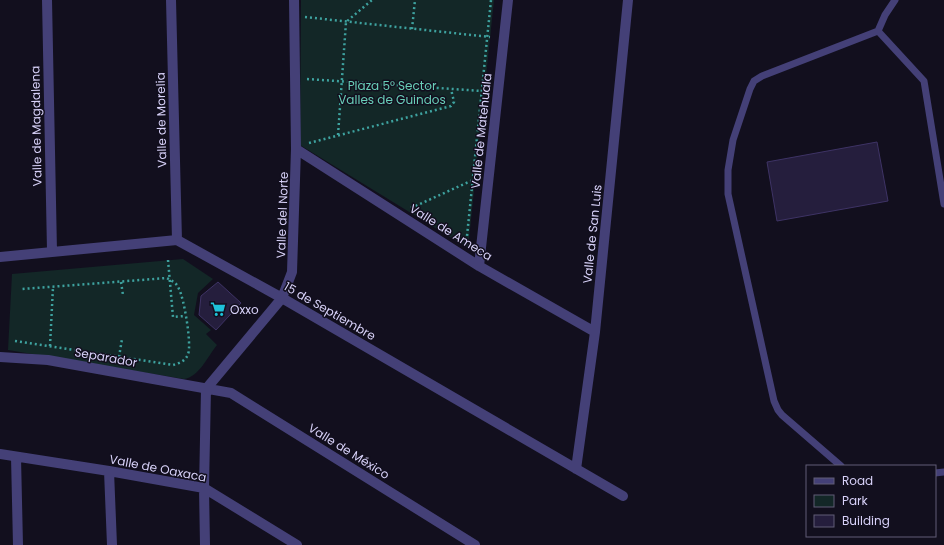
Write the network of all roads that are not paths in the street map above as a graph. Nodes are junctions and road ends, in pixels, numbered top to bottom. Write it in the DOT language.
graph roads {
  1 [pos="47,0"];
  2 [pos="171,0"];
  3 [pos="294,0"];
  4 [pos="508,0"];
  5 [pos="628,0"];
  6 [pos="895,0"];
  7 [pos="878,31"];
  8 [pos="296,149"];
  9 [pos="944,204"];
  10 [pos="176,240"];
  11 [pos="52,251"];
  12 [pos="0,257"];
  13 [pos="479,266"];
  14 [pos="282,298"];
  15 [pos="595,332"];
  16 [pos="0,356"];
  17 [pos="206,389"];
  18 [pos="0,454"];
  19 [pos="16,456"];
  20 [pos="840,465"];
  21 [pos="576,469"];
  22 [pos="109,471"];
  23 [pos="204,488"];
  24 [pos="623,496"];
  25 [pos="18,545"];
  26 [pos="112,545"];
  27 [pos="205,545"];
  28 [pos="297,545"];
  29 [pos="475,545"];
  1 -- 11 [label="street, Valle de Magdalena"];
  2 -- 10 [label="street, Valle de Morelia"];
  3 -- 8 [label="street, Valle del Norte"];
  4 -- 13 [label="street, Valle de Matehuala"];
  5 -- 15 [label="street, Valle de San Luis"];
  6 -- 7 [label="lane"];
  7 -- 9 [label="lane"];
  7 -- 20 [label="lane"];
  8 -- 13 [label="street, Valle de Ameca"];
  8 -- 14 [label="street, Valle del Norte"];
  10 -- 11 [label="street"];
  10 -- 14 [label="street, 15 de Septiembre"];
  11 -- 12 [label="street"];
  13 -- 15 [label="street, Valle de Ameca"];
  14 -- 17 [label="street, Valle del Norte"];
  14 -- 21 [label="street, 15 de Septiembre"];
  15 -- 21 [label="street, Valle de San Luis"];
  16 -- 17 [label="street, Separador"];
  17 -- 23 [label="street"];
  17 -- 29 [label="street, Valle de México"];
  18 -- 19 [label="street, Valle de Oaxaca"];
  19 -- 22 [label="street, Valle de Oaxaca"];
  19 -- 25 [label="street"];
  21 -- 24 [label="street, 15 de Septiembre"];
  22 -- 23 [label="street, Valle de Oaxaca"];
  22 -- 26 [label="street"];
  23 -- 27 [label="street"];
  23 -- 28 [label="street, Valle de Oaxaca"];
}
